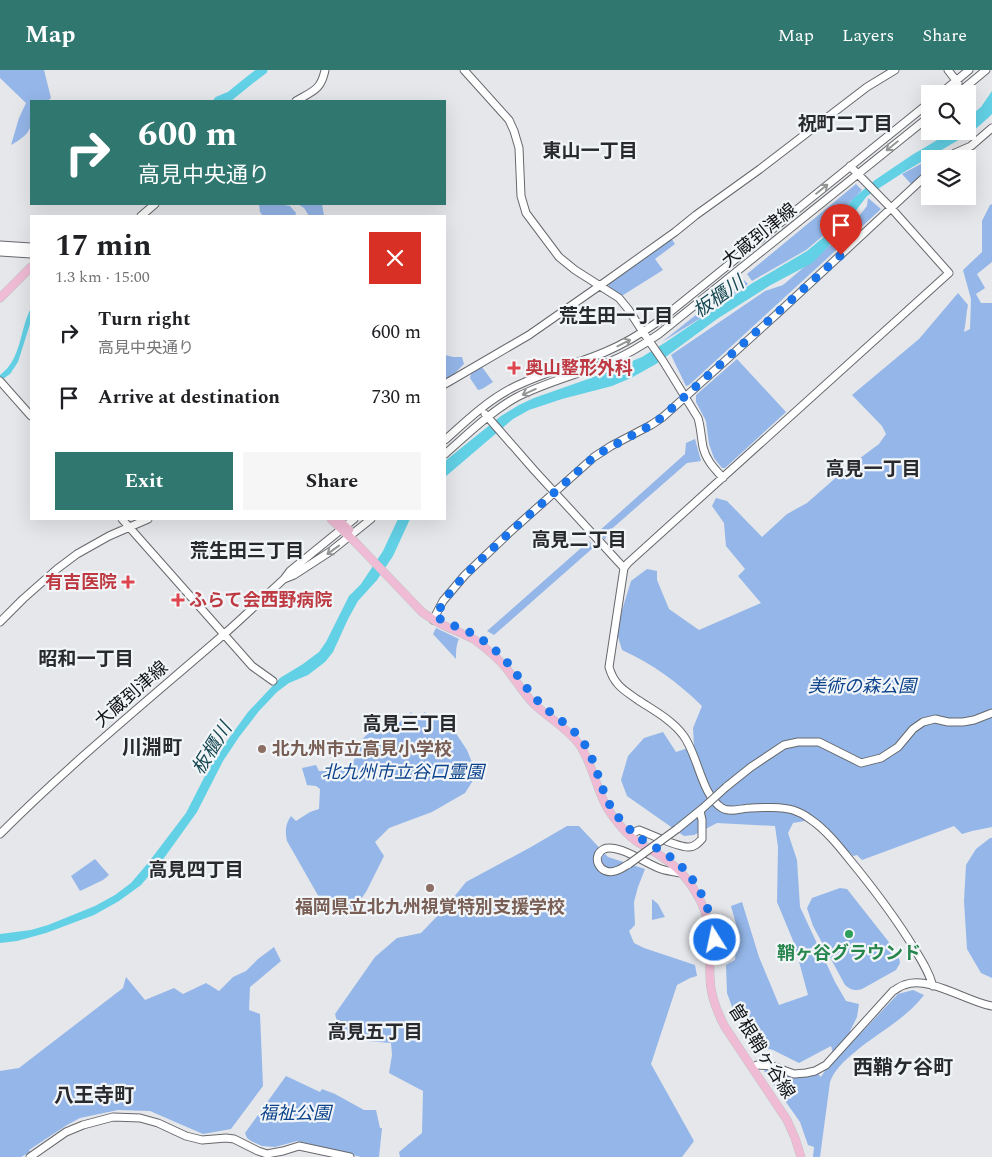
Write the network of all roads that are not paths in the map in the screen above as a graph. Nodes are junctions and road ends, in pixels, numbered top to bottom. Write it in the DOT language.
graph roads {
  1 [pos="325,70"];
  2 [pos="464,70"];
  3 [pos="895,70"];
  4 [pos="948,70"];
  5 [pos="969,70"];
  6 [pos="986,70"];
  7 [pos="956,81"];
  8 [pos="951,85"];
  9 [pos="958,85"];
  10 [pos="967,85"];
  11 [pos="298,100"];
  12 [pos="921,109"];
  13 [pos="921,123"];
  14 [pos="992,128"];
  15 [pos="962,150"];
  16 [pos="850,166"];
  17 [pos="858,174"];
  18 [pos="921,181"];
  19 [pos="154,205"];
  20 [pos="892,209"];
  21 [pos="142,215"];
  22 [pos="0,245"];
  23 [pos="30,247"];
  24 [pos="0,252"];
  25 [pos="30,254"];
  26 [pos="30,268"];
  27 [pos="600,286"];
  28 [pos="0,298"];
  29 [pos="643,332"];
  30 [pos="652,344"];
  31 [pos="0,381"];
  32 [pos="446,383"];
  33 [pos="685,397"];
  34 [pos="481,409"];
  35 [pos="30,415"];
  36 [pos="490,420"];
  37 [pos="446,439"];
  38 [pos="446,453"];
  39 [pos="723,478"];
  40 [pos="554,493"];
  41 [pos="123,520"];
  42 [pos="146,520"];
  43 [pos="332,520"];
  44 [pos="339,520"];
  45 [pos="353,520"];
  46 [pos="370,520"];
  47 [pos="130,527"];
  48 [pos="343,528"];
  49 [pos="352,535"];
  50 [pos="624,568"];
  51 [pos="284,579"];
  52 [pos="434,618"];
  53 [pos="0,622"];
  54 [pos="224,634"];
  55 [pos="273,682"];
  56 [pos="992,713"];
  57 [pos="702,809"];
  58 [pos="633,833"];
  59 [pos="0,834"];
  60 [pos="680,873"];
  61 [pos="933,986"];
  62 [pos="992,1006"];
  63 [pos="757,1065"];
  64 [pos="30,1157"];
  65 [pos="350,1157"];
  66 [pos="801,1157"];
  67 [pos="805,1157"];
  1 -- 11 [label="street"];
  2 -- 27 [label="street"];
  3 -- 27 [label="street"];
  4 -- 7 [label="street"];
  5 -- 7 [label="street"];
  6 -- 10 [label="street"];
  7 -- 8 [label="street"];
  7 -- 9 [label="street"];
  12 -- 16 [label="street, 大蔵到津線"];
  13 -- 17 [label="street, 大蔵到津線, one-way"];
  14 -- 15 [label="street"];
  16 -- 17 [label="street"];
  29 -- 16 [label="street, 大蔵到津線, one-way"];
  17 -- 20 [label="street"];
  17 -- 30 [label="street, 大蔵到津線"];
  18 -- 20 [label="street"];
  19 -- 21 [label="street"];
  20 -- 33 [label="street"];
  20 -- 39 [label="street"];
  22 -- 23 [label="street"];
  24 -- 25 [label="street"];
  26 -- 28 [label="main road"];
  27 -- 29 [label="street"];
  27 -- 32 [label="street"];
  29 -- 30 [label="street"];
  34 -- 29 [label="street, 大蔵到津線, one-way"];
  30 -- 33 [label="street"];
  30 -- 36 [label="street, 大蔵到津線, one-way"];
  31 -- 35 [label="street"];
  33 -- 39 [label="street"];
  33 -- 40 [label="street"];
  34 -- 36 [label="street"];
  34 -- 37 [label="street, 大蔵到津線"];
  36 -- 38 [label="street, 大蔵到津線"];
  36 -- 40 [label="street"];
  39 -- 50 [label="street"];
  40 -- 50 [label="street"];
  40 -- 52 [label="street"];
  41 -- 47 [label="street"];
  42 -- 47 [label="street"];
  43 -- 48 [label="main road"];
  44 -- 48 [label="main road"];
  45 -- 48 [label="street, 大蔵到津線"];
  46 -- 49 [label="street, 大蔵到津線"];
  47 -- 53 [label="street"];
  47 -- 54 [label="street"];
  48 -- 49 [label="main road"];
  48 -- 51 [label="street, 大蔵到津線"];
  49 -- 51 [label="street, 大蔵到津線, one-way"];
  49 -- 52 [label="main road, 曽根鞘ヶ谷線"];
  50 -- 61 [label="street"];
  51 -- 54 [label="street, 大蔵到津線"];
  52 -- 58 [label="main road, 曽根鞘ヶ谷線"];
  52 -- 60 [label="main road, 曽根鞘ヶ谷線"];
  54 -- 55 [label="street"];
  54 -- 59 [label="street, 大蔵到津線"];
  56 -- 57 [label="street, bridge"];
  57 -- 58 [label="street"];
  57 -- 60 [label="street, bridge"];
  58 -- 63 [label="main road, 曽根鞘ヶ谷線"];
  60 -- 66 [label="main road, 曽根鞘ヶ谷線"];
  61 -- 62 [label="street"];
  61 -- 63 [label="street"];
  63 -- 67 [label="main road, 曽根鞘ヶ谷線"];
  64 -- 65 [label="street"];
}
